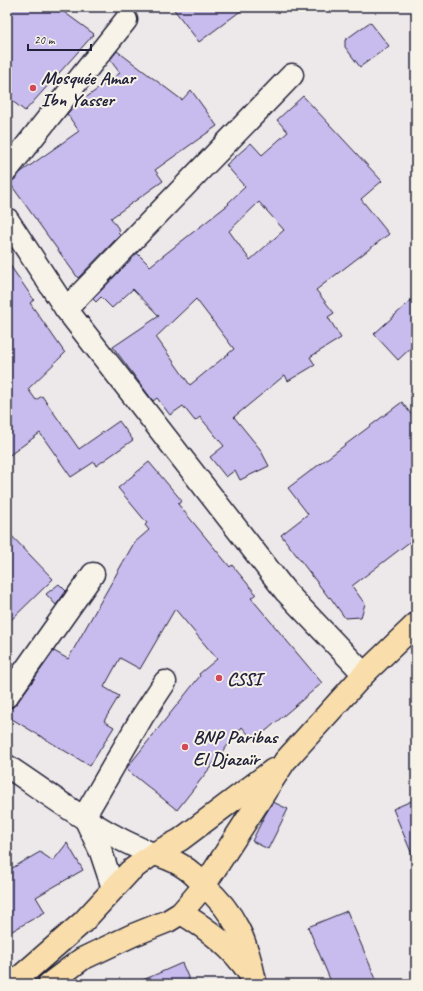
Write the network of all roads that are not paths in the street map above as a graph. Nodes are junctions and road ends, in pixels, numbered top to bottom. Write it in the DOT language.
graph roads {
  1 [pos="126,20"];
  2 [pos="292,75"];
  3 [pos="7,170"];
  4 [pos="7,219"];
  5 [pos="66,309"];
  6 [pos="93,574"];
  7 [pos="416,624"];
  8 [pos="364,674"];
  9 [pos="165,682"];
  10 [pos="7,696"];
  11 [pos="285,761"];
  12 [pos="7,766"];
  13 [pos="84,817"];
  14 [pos="153,854"];
  15 [pos="204,886"];
  16 [pos="113,888"];
  17 [pos="182,913"];
  18 [pos="255,983"];
  19 [pos="12,984"];
  20 [pos="49,984"];
  1 -- 3 [label="street"];
  2 -- 5 [label="street"];
  4 -- 5 [label="street"];
  5 -- 8 [label="street"];
  6 -- 10 [label="street"];
  7 -- 8 [label="main road"];
  8 -- 11 [label="main road"];
  9 -- 13 [label="street"];
  11 -- 14 [label="main road"];
  11 -- 15 [label="main road"];
  12 -- 13 [label="street"];
  13 -- 14 [label="street"];
  13 -- 16 [label="street"];
  14 -- 15 [label="main road"];
  14 -- 16 [label="main road"];
  15 -- 17 [label="main road"];
  15 -- 18 [label="main road"];
  16 -- 19 [label="main road"];
  17 -- 18 [label="main road"];
  17 -- 20 [label="main road"];
}
